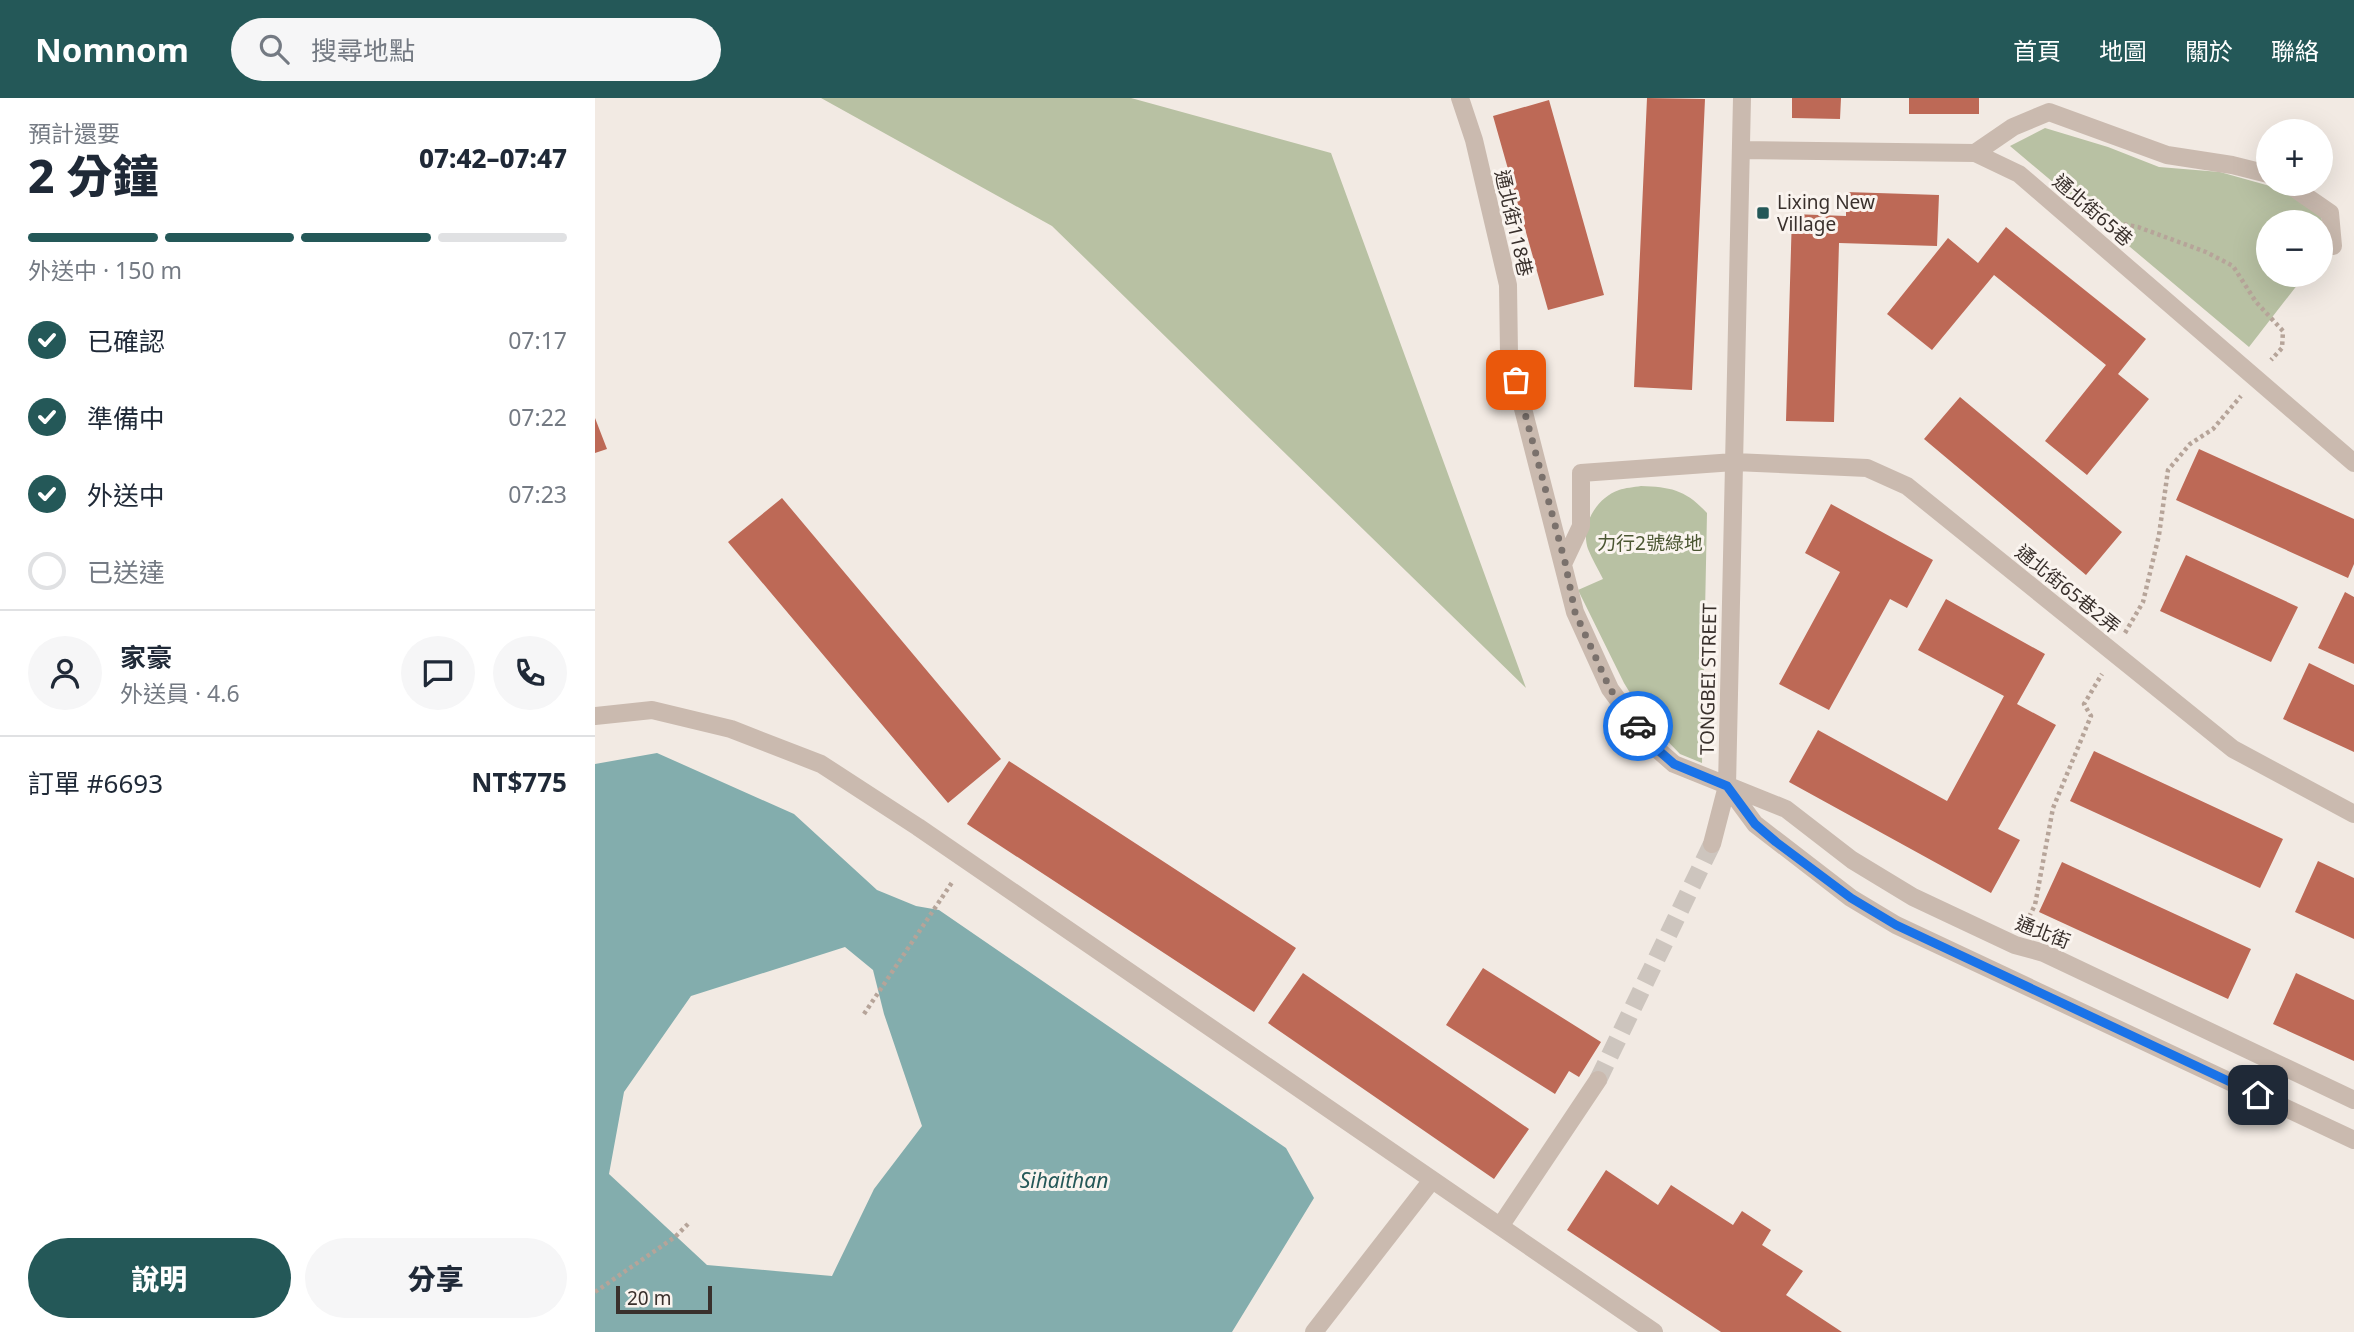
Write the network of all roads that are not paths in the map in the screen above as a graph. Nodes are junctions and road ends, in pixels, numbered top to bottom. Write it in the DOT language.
graph roads {
  1 [pos="1460,98"];
  2 [pos="1742,98"];
  3 [pos="1741,150"];
  4 [pos="1975,153"];
  5 [pos="2256,171"];
  6 [pos="2305,196"];
  7 [pos="2326,210"];
  8 [pos="1734,462"];
  9 [pos="2354,463"];
  10 [pos="1565,562"];
  11 [pos="595,716"];
  12 [pos="1727,786"];
  13 [pos="2354,814"];
  14 [pos="1712,844"];
  15 [pos="1598,1080"];
  16 [pos="2354,1100"];
  17 [pos="2354,1140"];
  18 [pos="1432,1180"];
  19 [pos="1501,1225"];
  20 [pos="1314,1332"];
  21 [pos="1654,1332"];
  1 -- 10 [label="street, 通北街118巷"];
  2 -- 3 [label="street, TONGBEI STREET"];
  3 -- 4 [label="street, 通北街65巷"];
  3 -- 8 [label="street, TONGBEI STREET"];
  4 -- 5 [label="street"];
  4 -- 9 [label="street, 通北街65巷"];
  6 -- 7 [label="street"];
  8 -- 10 [label="street"];
  8 -- 12 [label="street, TONGBEI STREET"];
  8 -- 13 [label="street, 通北街65巷2弄"];
  10 -- 12 [label="street, 通北街118巷"];
  11 -- 18 [label="street"];
  12 -- 14 [label="street, TONGBEI STREET"];
  12 -- 16 [label="street, 通北街"];
  12 -- 17 [label="street"];
  15 -- 19 [label="street"];
  18 -- 19 [label="street"];
  18 -- 20 [label="street"];
  19 -- 21 [label="street"];
}
